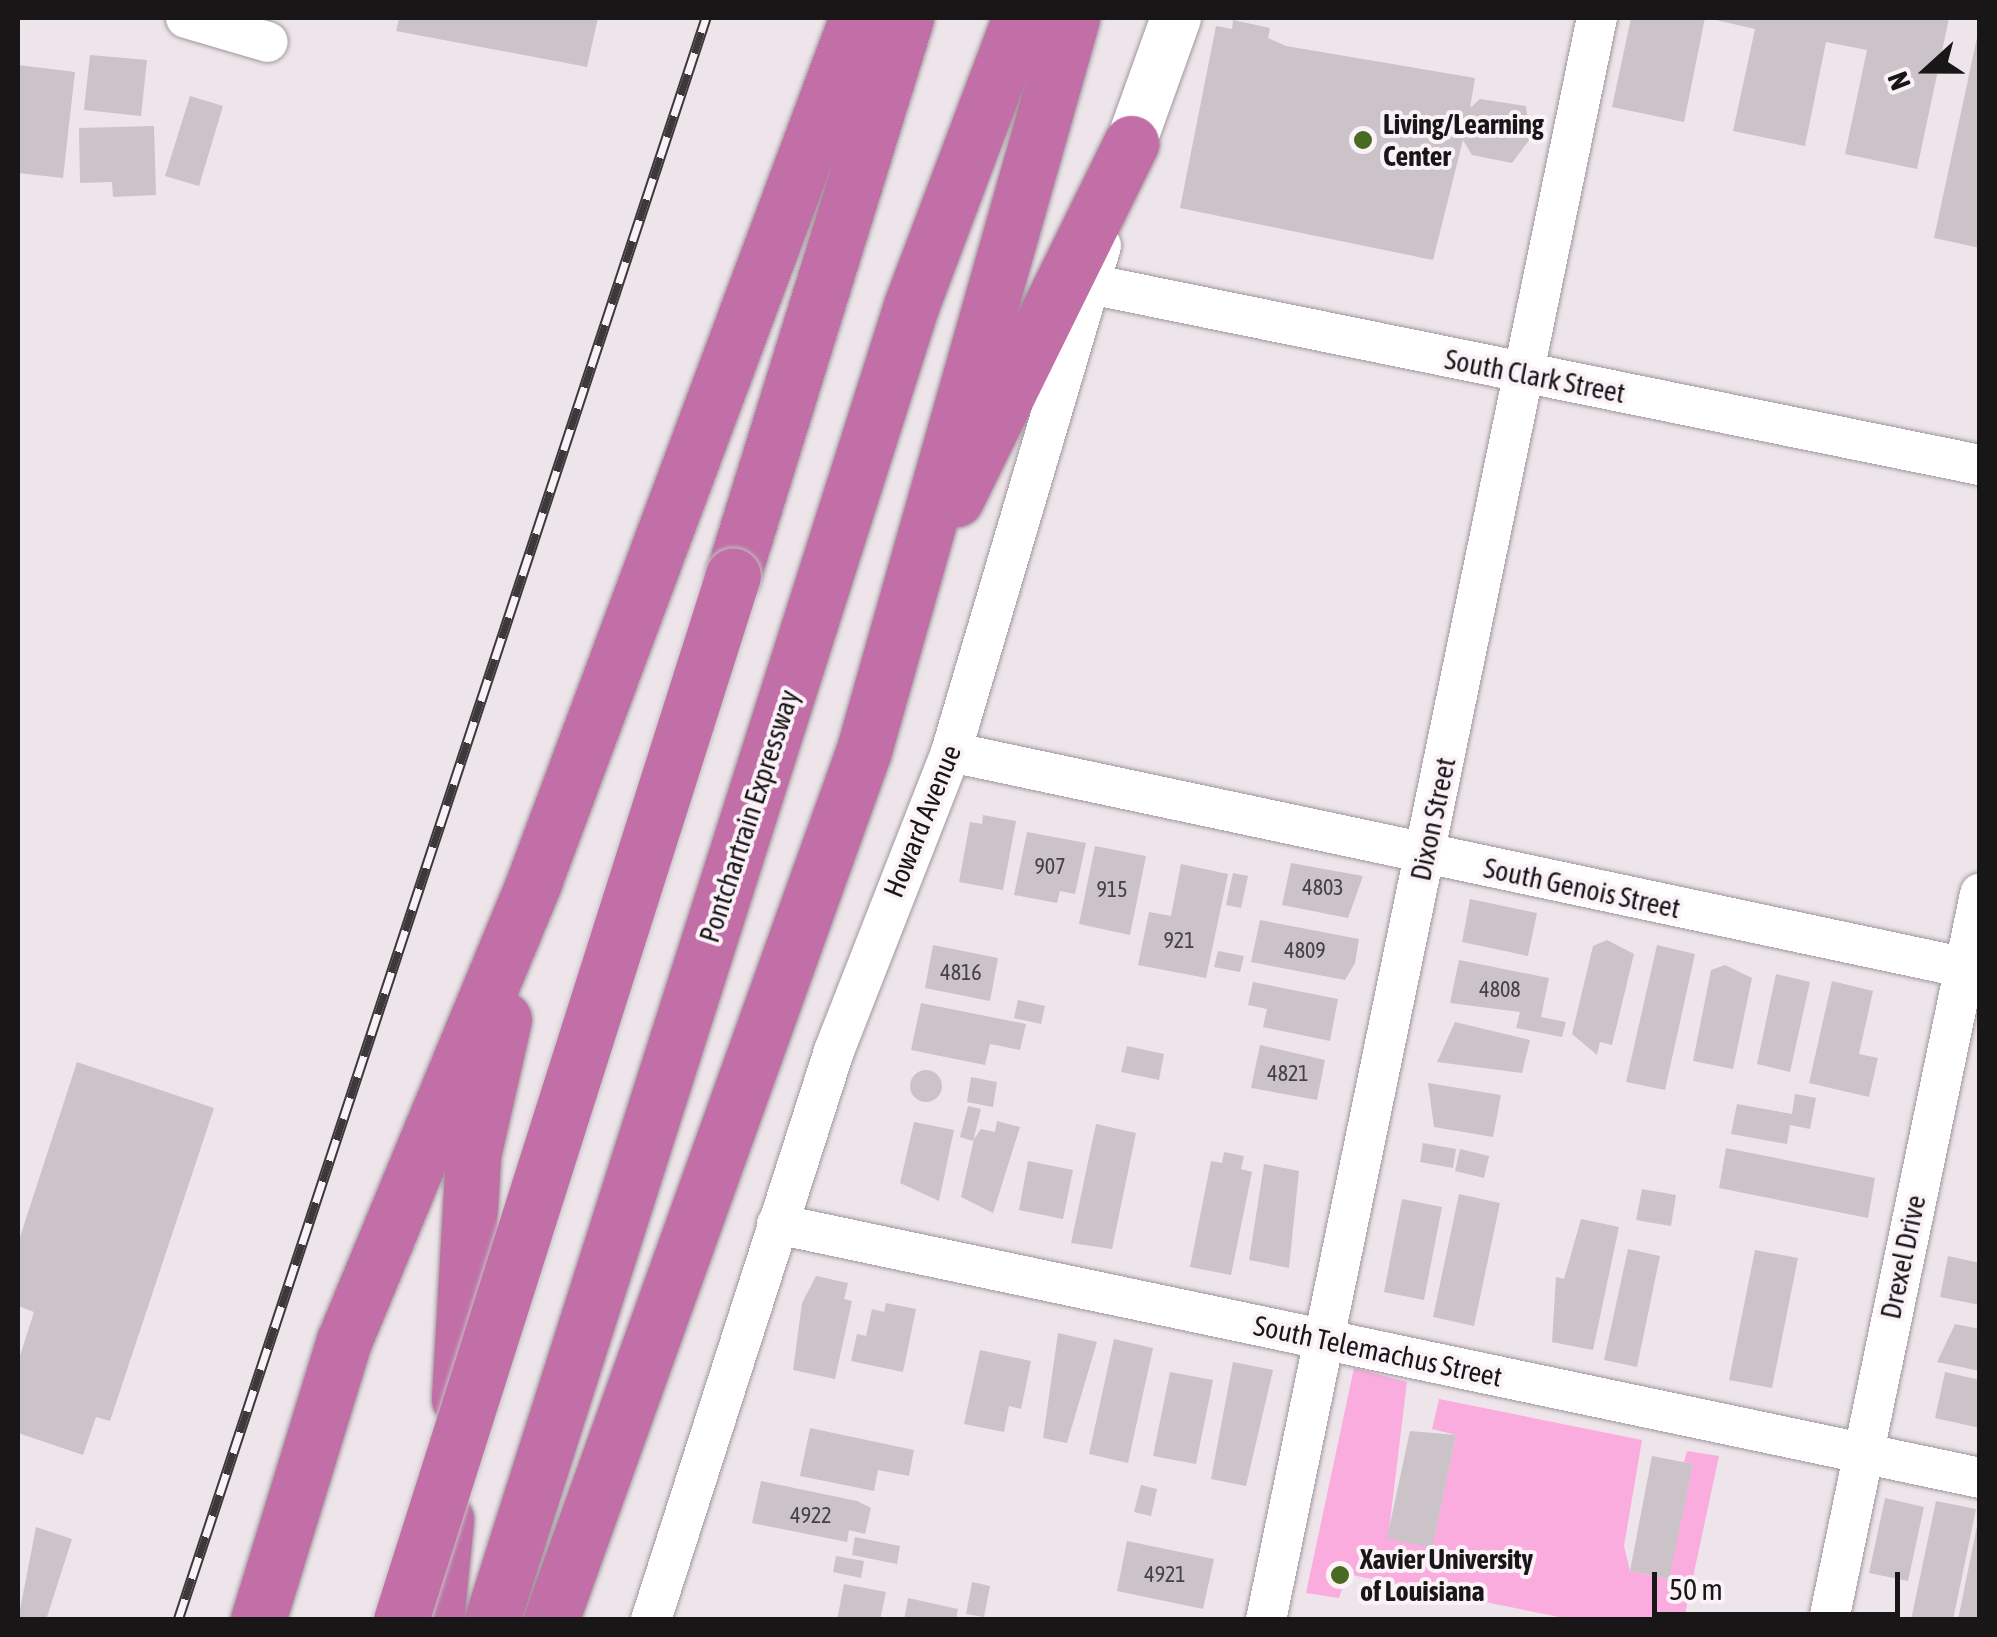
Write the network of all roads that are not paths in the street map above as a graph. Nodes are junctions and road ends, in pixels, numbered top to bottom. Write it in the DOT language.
graph roads {
  1 [pos="186,18"];
  2 [pos="857,18"];
  3 [pos="906,18"];
  4 [pos="1020,18"];
  5 [pos="1072,18"];
  6 [pos="1176,18"];
  7 [pos="1597,18"];
  8 [pos="268,42"];
  9 [pos="1132,143"];
  10 [pos="1090,284"];
  11 [pos="1524,374"];
  12 [pos="1980,465"];
  13 [pos="915,571"];
  14 [pos="951,752"];
  15 [pos="1426,855"];
  16 [pos="535,879"];
  17 [pos="1980,894"];
  18 [pos="1972,969"];
  19 [pos="776,1224"];
  20 [pos="1324,1340"];
  21 [pos="1860,1452"];
  22 [pos="1980,1478"];
  23 [pos="593,1500"];
  24 [pos="258,1620"];
  25 [pos="401,1620"];
  26 [pos="436,1620"];
  27 [pos="492,1620"];
  28 [pos="550,1620"];
  29 [pos="575,1620"];
  30 [pos="651,1620"];
  31 [pos="1266,1620"];
  32 [pos="1829,1620"];
  1 -- 8 [label="street"];
  2 -- 16 [label="highway"];
  3 -- 25 [label="highway, bridge"];
  4 -- 27 [label="highway, Pontchartrain Expressway"];
  5 -- 13 [label="highway"];
  6 -- 9 [label="street, Howard Avenue"];
  7 -- 11 [label="street, Dixon Street"];
  9 -- 10 [label="street, Howard Avenue"];
  9 -- 13 [label="highway"];
  10 -- 11 [label="street, South Clark Street"];
  10 -- 14 [label="street, Howard Avenue"];
  11 -- 12 [label="street, South Clark Street"];
  11 -- 15 [label="street, Dixon Street"];
  13 -- 23 [label="highway"];
  14 -- 15 [label="street, South Genois Street"];
  14 -- 19 [label="street, Howard Avenue"];
  15 -- 18 [label="street, South Genois Street"];
  15 -- 20 [label="street, Dixon Street"];
  16 -- 24 [label="highway"];
  16 -- 26 [label="highway"];
  17 -- 18 [label="street, Drexel Drive"];
  18 -- 21 [label="street, Drexel Drive"];
  19 -- 20 [label="street, South Telemachus Street"];
  19 -- 30 [label="street, Howard Avenue"];
  20 -- 21 [label="street, South Telemachus Street"];
  20 -- 31 [label="street, Dixon Street"];
  21 -- 22 [label="street, South Telemachus Street"];
  21 -- 32 [label="street, Drexel Drive"];
  23 -- 28 [label="highway"];
  23 -- 29 [label="highway"];
}
